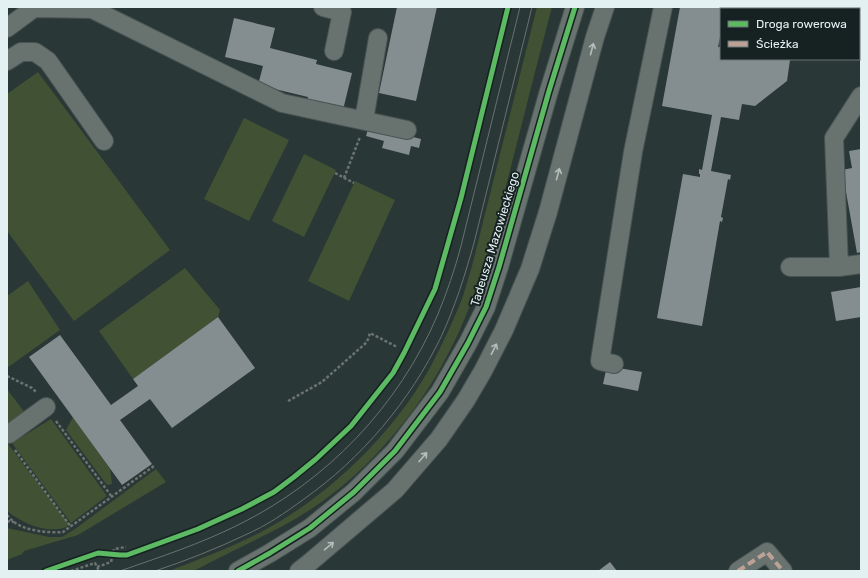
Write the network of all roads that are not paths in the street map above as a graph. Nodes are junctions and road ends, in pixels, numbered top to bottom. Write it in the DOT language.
graph roads {
  1 [pos="323,7"];
  2 [pos="575,7"];
  3 [pos="605,7"];
  4 [pos="663,7"];
  5 [pos="94,8"];
  6 [pos="7,28"];
  7 [pos="378,38"];
  8 [pos="334,51"];
  9 [pos="7,61"];
  10 [pos="861,96"];
  11 [pos="363,127"];
  12 [pos="407,130"];
  13 [pos="104,141"];
  14 [pos="861,264"];
  15 [pos="790,267"];
  16 [pos="839,267"];
  17 [pos="614,364"];
  18 [pos="46,407"];
  19 [pos="7,434"];
  20 [pos="238,571"];
  21 [pos="299,571"];
  22 [pos="738,571"];
  23 [pos="783,571"];
  1 -- 8 [label="street"];
  2 -- 20 [label="street, Tadeusza Mazowieckiego"];
  21 -- 3 [label="street, one-way"];
  4 -- 17 [label="street"];
  5 -- 6 [label="street"];
  5 -- 11 [label="street"];
  7 -- 11 [label="street"];
  9 -- 13 [label="street"];
  10 -- 16 [label="street"];
  11 -- 12 [label="street"];
  14 -- 16 [label="street"];
  15 -- 16 [label="street"];
  18 -- 19 [label="street"];
  22 -- 23 [label="street"];
}
